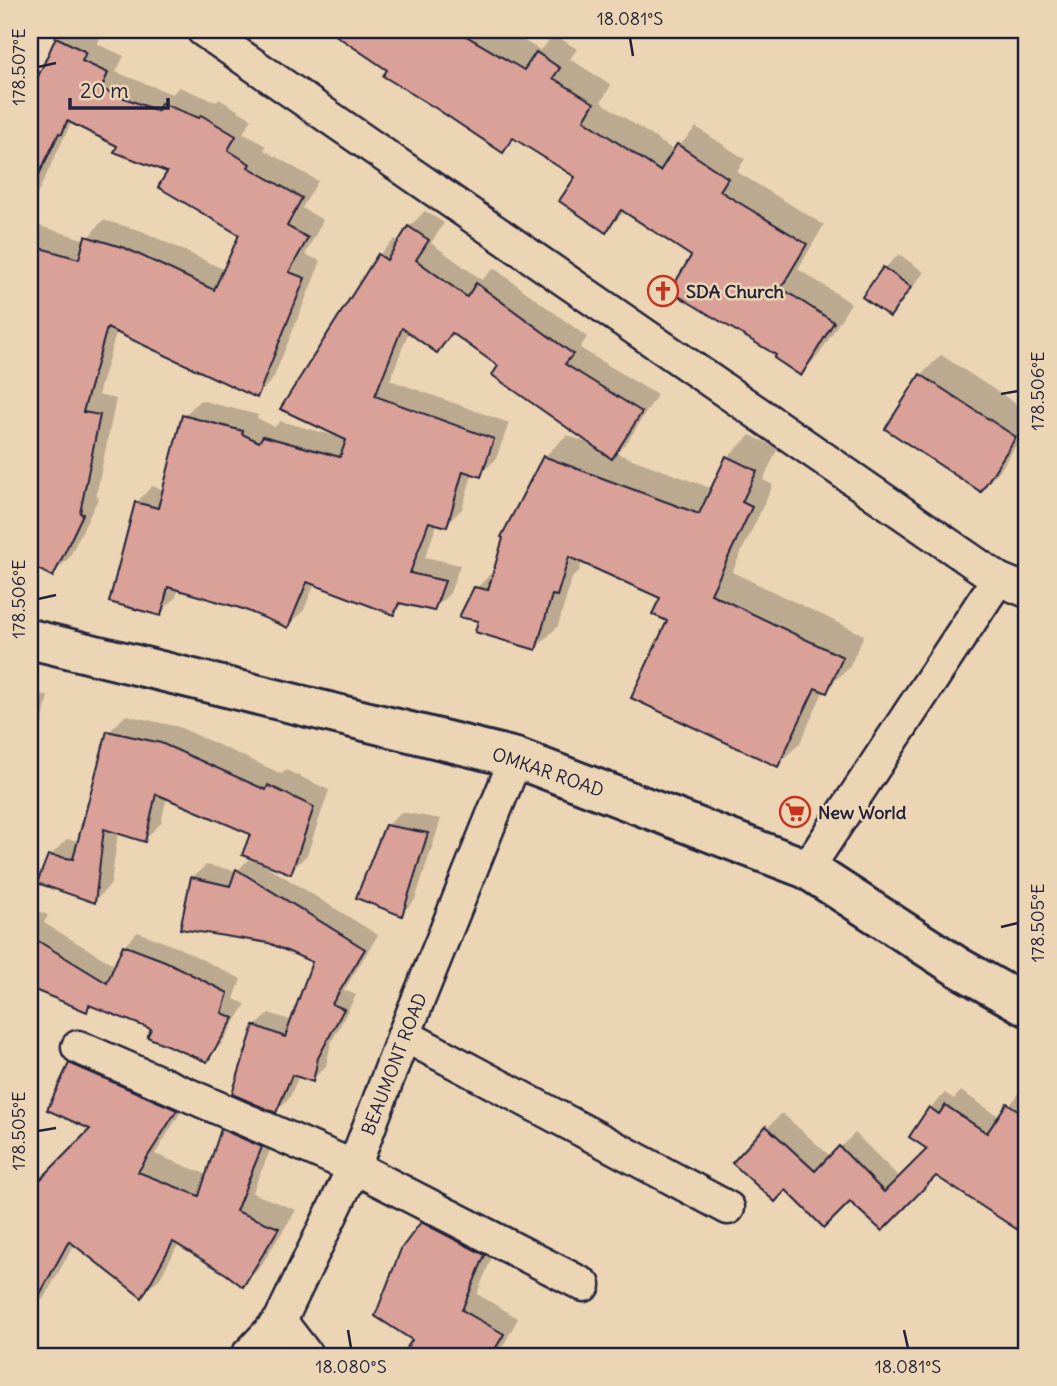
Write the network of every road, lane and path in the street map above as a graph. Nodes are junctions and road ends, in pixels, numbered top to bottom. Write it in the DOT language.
graph roads {
  1 [pos="203,30"];
  2 [pos="998,579"];
  3 [pos="1027,591"];
  4 [pos="30,639"];
  5 [pos="516,758"];
  6 [pos="807,869"];
  7 [pos="1027,1006"];
  8 [pos="404,1035"];
  9 [pos="78,1047"];
  10 [pos="354,1167"];
  11 [pos="728,1208"];
  12 [pos="584,1285"];
  13 [pos="280,1321"];
  14 [pos="247,1356"];
  15 [pos="307,1356"];
  1 -- 2 [label="street"];
  2 -- 3 [label="street"];
  2 -- 6 [label="street"];
  4 -- 5 [label="street, OMKAR ROAD"];
  5 -- 6 [label="street, OMKAR ROAD"];
  5 -- 8 [label="street, BEAUMONT ROAD"];
  6 -- 7 [label="street, OMKAR ROAD"];
  8 -- 10 [label="street, BEAUMONT ROAD"];
  8 -- 11 [label="street"];
  9 -- 10 [label="street"];
  10 -- 12 [label="street"];
  10 -- 13 [label="street, BEAUMONT ROAD"];
  13 -- 14 [label="street, BEAUMONT ROAD"];
  13 -- 15 [label="street"];
}
